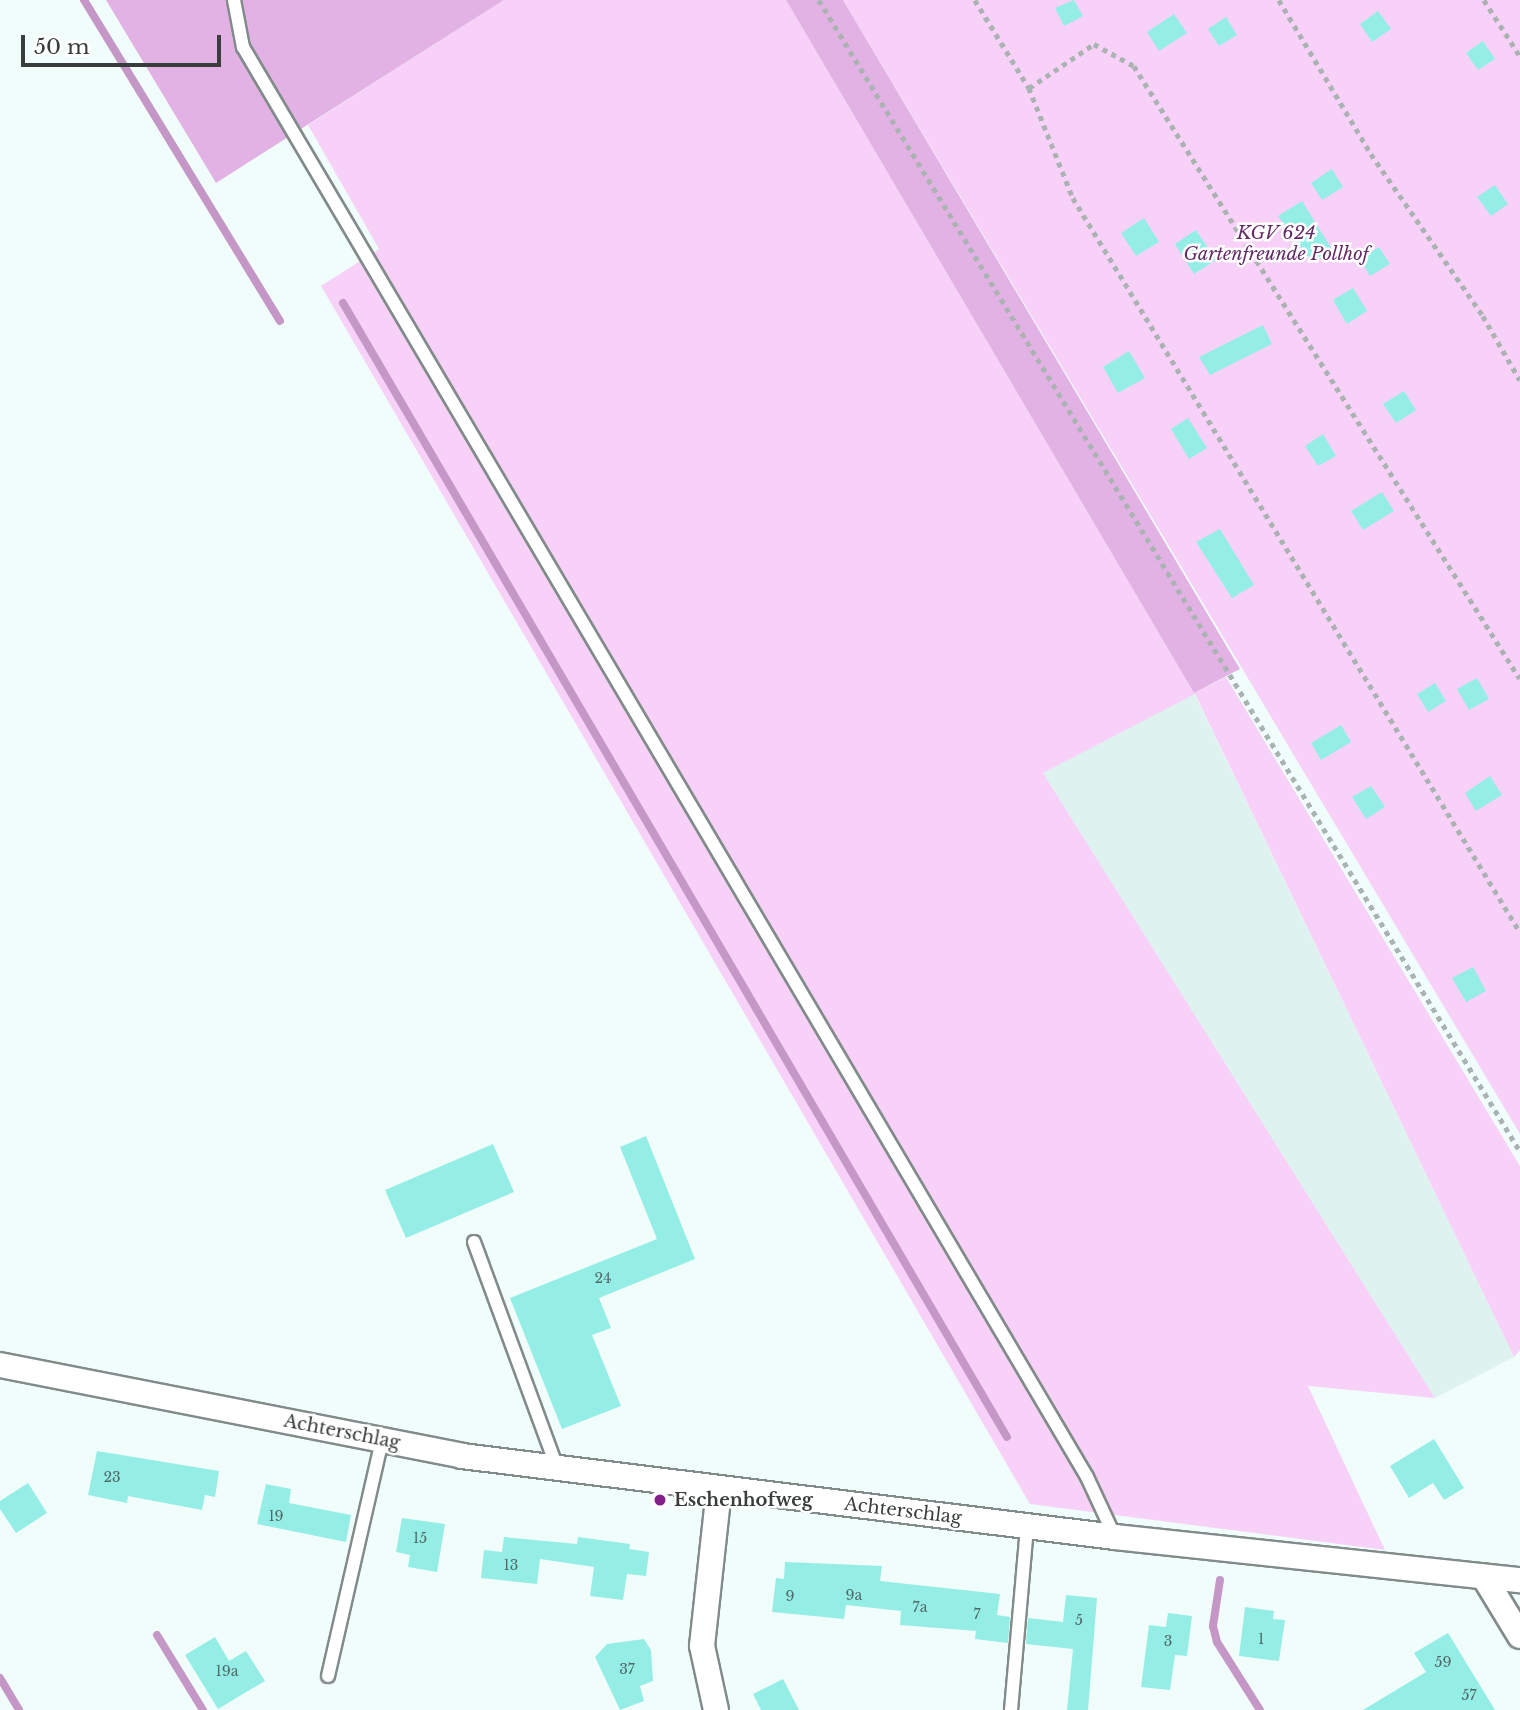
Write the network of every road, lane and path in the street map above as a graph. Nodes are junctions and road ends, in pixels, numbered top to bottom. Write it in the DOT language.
graph roads {
  1 [pos="234,0"];
  2 [pos="819,0"];
  3 [pos="975,0"];
  4 [pos="1279,0"];
  5 [pos="1484,0"];
  6 [pos="1520,56"];
  7 [pos="1029,88"];
  8 [pos="1520,380"];
  9 [pos="1520,679"];
  10 [pos="1520,932"];
  11 [pos="1520,1151"];
  12 [pos="474,1242"];
  13 [pos="0,1364"];
  14 [pos="382,1440"];
  15 [pos="557,1468"];
  16 [pos="719,1489"];
  17 [pos="1027,1526"];
  18 [pos="1115,1537"];
  19 [pos="1483,1577"];
  20 [pos="1520,1580"];
  21 [pos="1520,1636"];
  22 [pos="328,1676"];
  23 [pos="716,1710"];
  24 [pos="1012,1710"];
  1 -- 18 [label="lane"];
  2 -- 11 [label="path"];
  3 -- 7 [label="path"];
  4 -- 8 [label="path"];
  5 -- 6 [label="path"];
  7 -- 9 [label="path"];
  7 -- 10 [label="path"];
  12 -- 15 [label="lane"];
  13 -- 14 [label="street, Achterschlag"];
  14 -- 15 [label="street, Achterschlag"];
  14 -- 22 [label="lane"];
  15 -- 16 [label="street, Achterschlag"];
  16 -- 17 [label="street, Achterschlag"];
  16 -- 23 [label="street"];
  17 -- 18 [label="street, Achterschlag"];
  17 -- 24 [label="lane"];
  18 -- 19 [label="street, Achterschlag"];
  19 -- 20 [label="street, Achterschlag"];
  19 -- 21 [label="street"];
}
